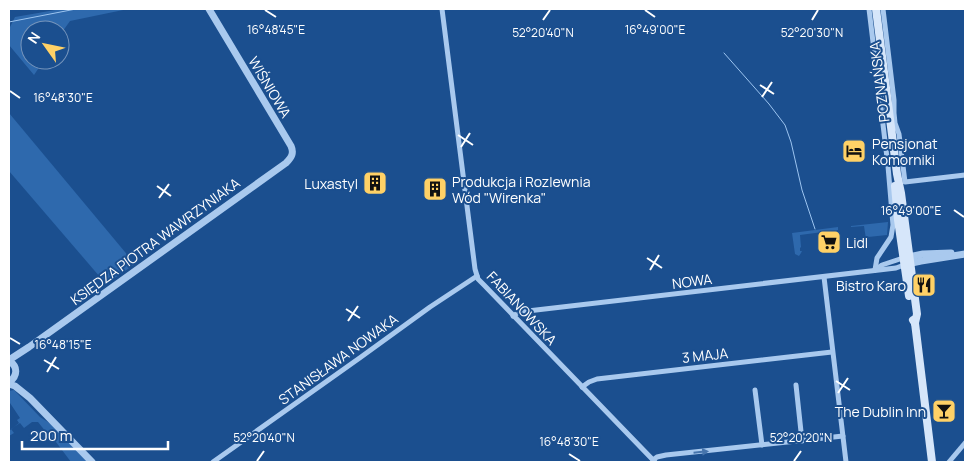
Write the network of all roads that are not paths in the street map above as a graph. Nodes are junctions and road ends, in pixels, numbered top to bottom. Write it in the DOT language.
graph roads {
  1 [pos="209,9"];
  2 [pos="442,9"];
  3 [pos="869,9"];
  4 [pos="876,9"];
  5 [pos="883,9"];
  6 [pos="293,154"];
  7 [pos="965,175"];
  8 [pos="965,254"];
  9 [pos="907,261"];
  10 [pos="875,270"];
  11 [pos="477,276"];
  12 [pos="824,277"];
  13 [pos="513,316"];
  14 [pos="29,347"];
  15 [pos="832,352"];
  16 [pos="9,360"];
  17 [pos="15,367"];
  18 [pos="15,376"];
  19 [pos="9,383"];
  20 [pos="796,385"];
  21 [pos="582,387"];
  22 [pos="755,390"];
  23 [pos="30,398"];
  24 [pos="843,436"];
  25 [pos="802,441"];
  26 [pos="762,445"];
  27 [pos="965,446"];
  28 [pos="654,461"];
  29 [pos="92,462"];
  30 [pos="213,462"];
  31 [pos="846,462"];
  32 [pos="932,462"];
  33 [pos="949,462"];
  1 -- 6 [label="street, WIŚNIOWA"];
  2 -- 11 [label="street, FABIANOWSKA"];
  3 -- 10 [label="street"];
  4 -- 9 [label="main road, POZNAŃSKA"];
  5 -- 7 [label="street, POZNAŃSKA"];
  6 -- 14 [label="street, KSIĘDZA PIOTRA WAWRZYNIAKA"];
  8 -- 9 [label="street"];
  9 -- 10 [label="street, NOWA"];
  9 -- 32 [label="main road, POZNAŃSKA"];
  10 -- 12 [label="street, NOWA"];
  11 -- 13 [label="street, FABIANOWSKA"];
  11 -- 30 [label="street, STANISŁAWA NOWAKA"];
  12 -- 13 [label="street, NOWA"];
  12 -- 15 [label="street"];
  13 -- 21 [label="street, FABIANOWSKA"];
  14 -- 16 [label="street, KSIĘDZA PIOTRA WAWRZYNIAKA"];
  14 -- 17 [label="street, KSIĘDZA PIOTRA WAWRZYNIAKA"];
  15 -- 21 [label="street, 3 MAJA"];
  15 -- 24 [label="street"];
  16 -- 17 [label="street"];
  17 -- 18 [label="street"];
  18 -- 19 [label="street"];
  18 -- 23 [label="street"];
  19 -- 23 [label="street"];
  20 -- 25 [label="street"];
  21 -- 28 [label="street, FABIANOWSKA"];
  22 -- 26 [label="street"];
  23 -- 29 [label="street"];
  24 -- 25 [label="street"];
  24 -- 31 [label="street"];
  25 -- 26 [label="street"];
  28 -- 26 [label="street, one-way"];
  27 -- 33 [label="street"];
}
